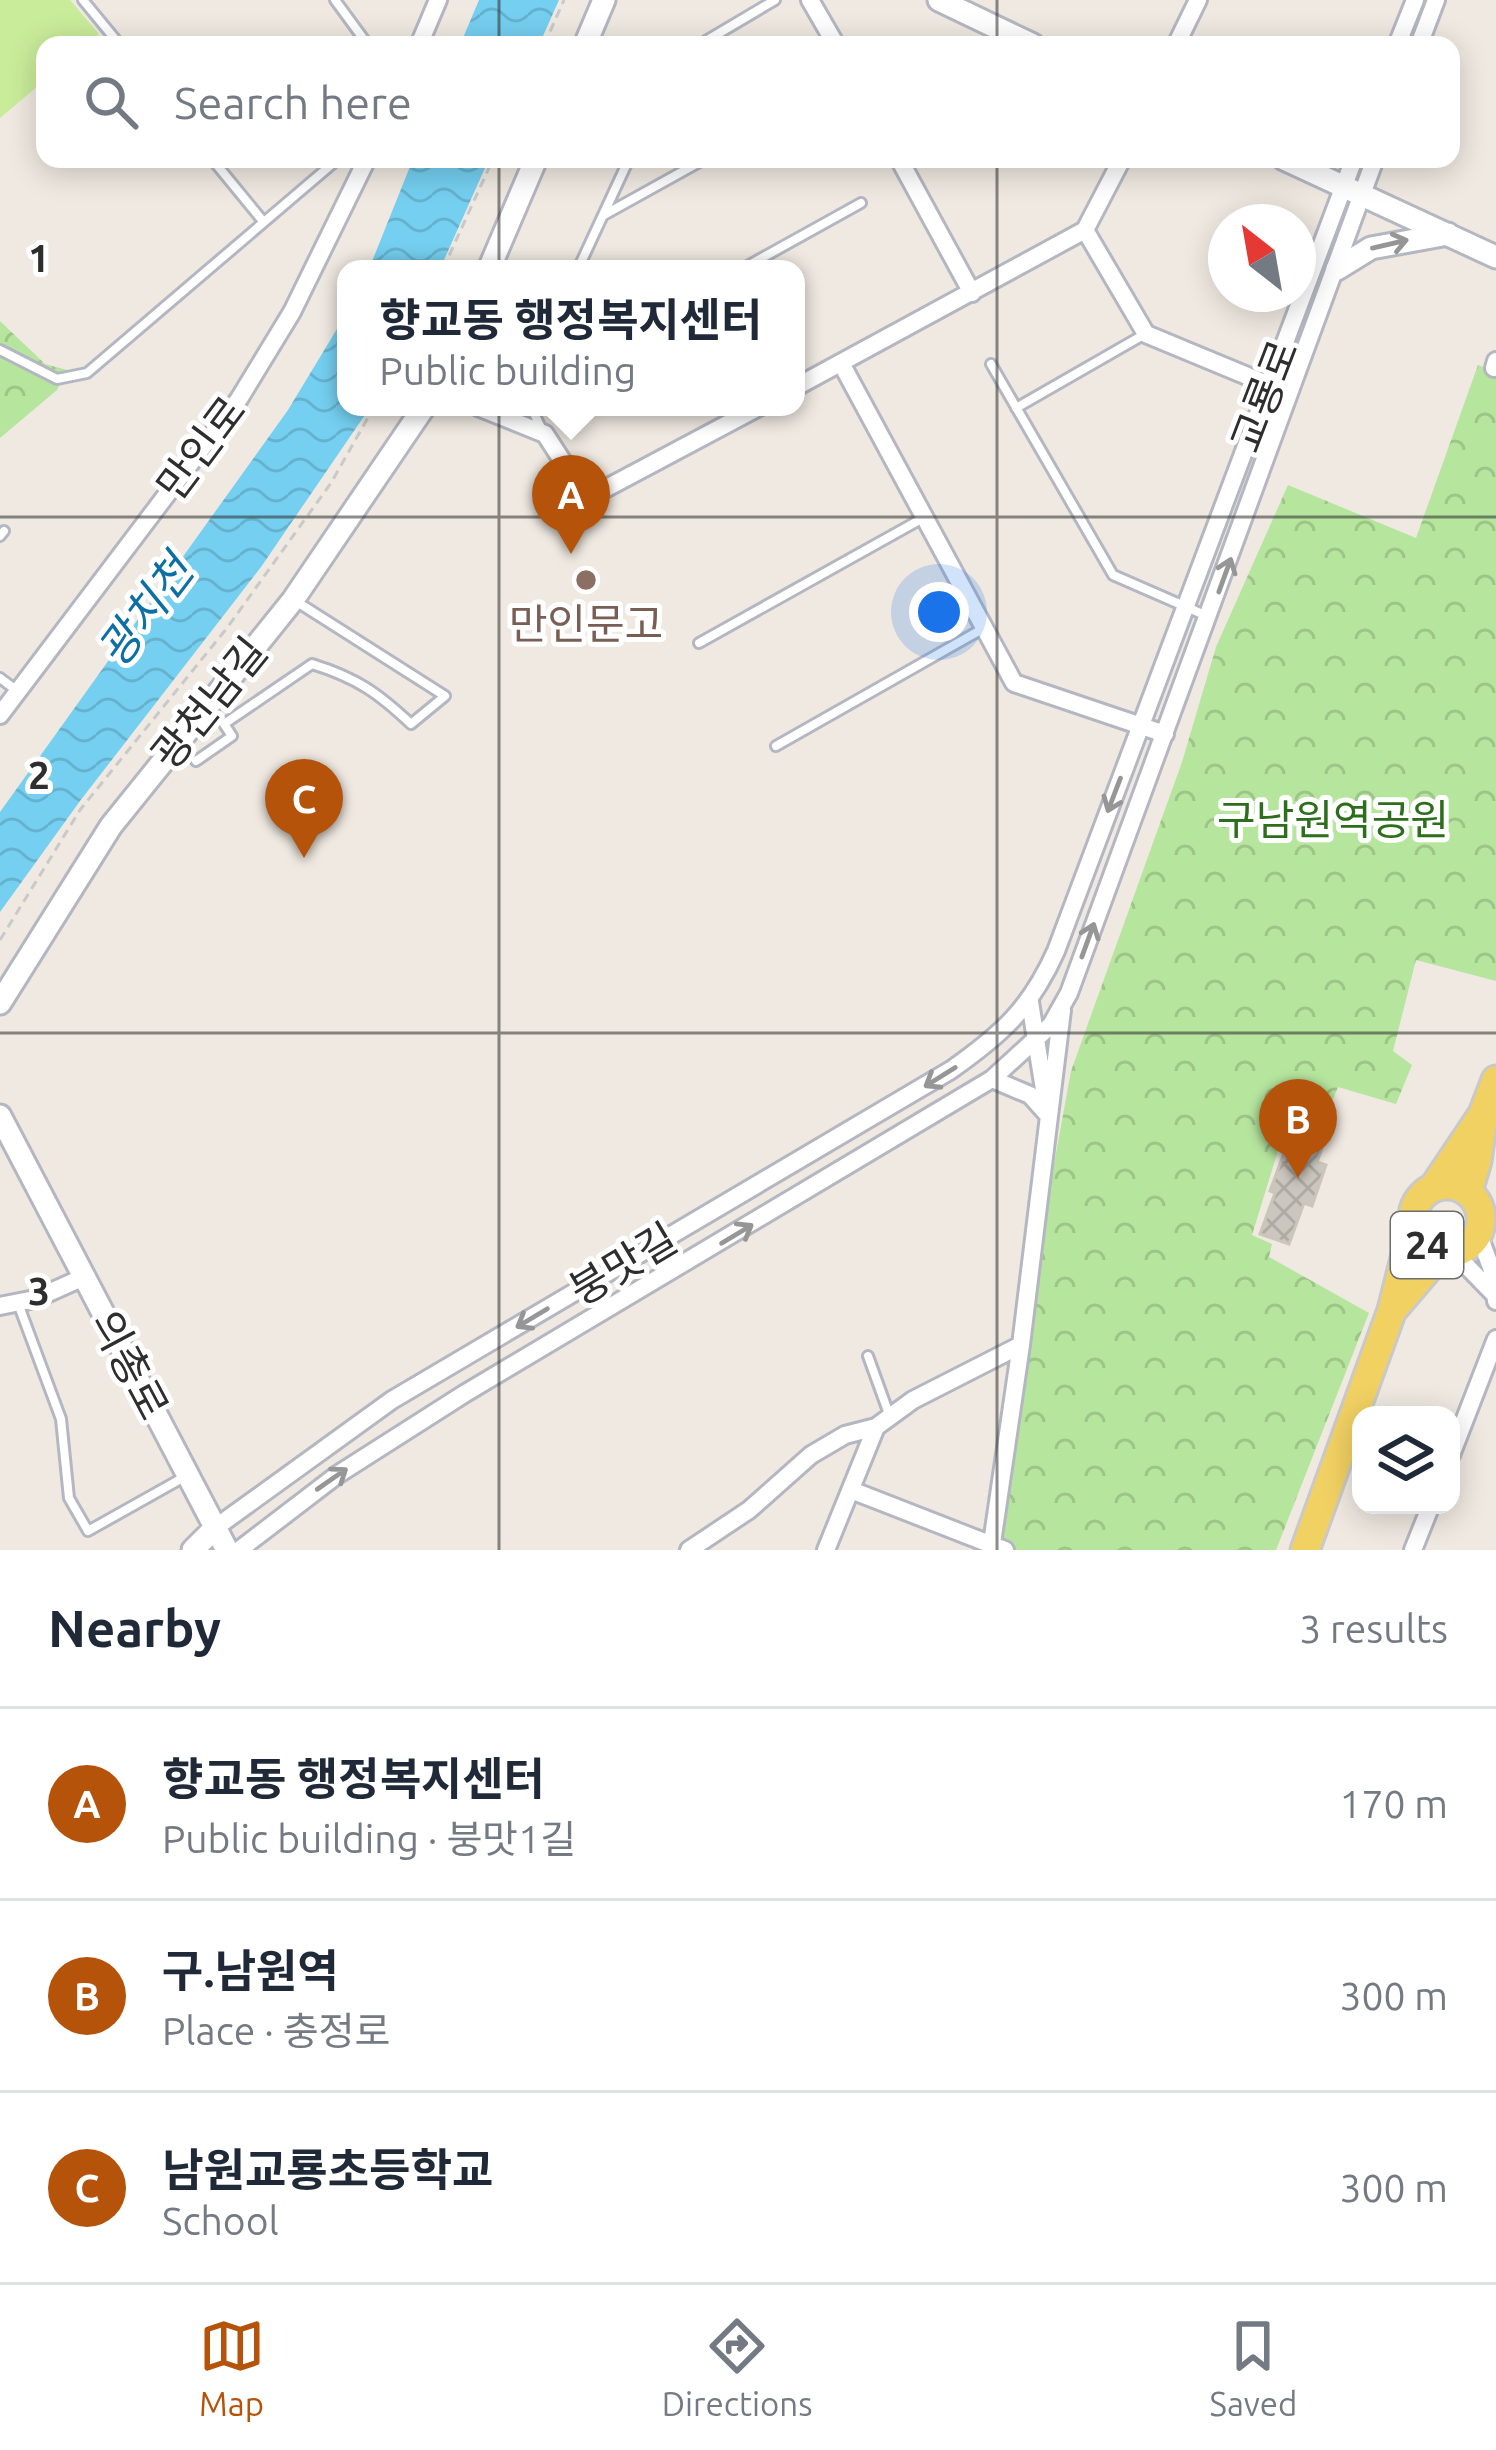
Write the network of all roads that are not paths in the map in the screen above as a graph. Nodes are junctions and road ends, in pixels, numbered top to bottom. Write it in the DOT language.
graph roads {
  1 [pos="83,0"];
  2 [pos="335,0"];
  3 [pos="438,0"];
  4 [pos="604,0"];
  5 [pos="775,0"];
  6 [pos="810,0"];
  7 [pos="939,0"];
  8 [pos="1198,0"];
  9 [pos="1414,0"];
  10 [pos="1436,0"];
  11 [pos="112,36"];
  12 [pos="361,36"];
  13 [pos="423,36"];
  14 [pos="589,36"];
  15 [pos="714,36"];
  16 [pos="831,36"];
  17 [pos="1014,36"];
  18 [pos="1180,36"];
  19 [pos="1400,36"];
  20 [pos="1422,36"];
  21 [pos="219,168"];
  22 [pos="327,168"];
  23 [pos="363,168"];
  24 [pos="532,168"];
  25 [pos="625,168"];
  26 [pos="689,168"];
  27 [pos="904,168"];
  28 [pos="1117,168"];
  29 [pos="1305,168"];
  30 [pos="1354,168"];
  31 [pos="1368,168"];
  32 [pos="1353,189"];
  33 [pos="861,202"];
  34 [pos="603,215"];
  35 [pos="262,220"];
  36 [pos="1085,230"];
  37 [pos="1450,234"];
  38 [pos="1494,253"];
  39 [pos="493,260"];
  40 [pos="582,260"];
  41 [pos="758,260"];
  42 [pos="1336,269"];
  43 [pos="973,293"];
  44 [pos="1146,334"];
  45 [pos="0,350"];
  46 [pos="841,363"];
  47 [pos="992,364"];
  48 [pos="805,382"];
  49 [pos="1269,385"];
  50 [pos="1016,408"];
  51 [pos="418,416"];
  52 [pos="500,416"];
  53 [pos="536,416"];
  54 [pos="742,416"];
  55 [pos="545,434"];
  56 [pos="924,517"];
  57 [pos="293,599"];
  58 [pos="1185,607"];
  59 [pos="1210,617"];
  60 [pos="985,627"];
  61 [pos="699,643"];
  62 [pos="0,678"];
  63 [pos="17,691"];
  64 [pos="0,715"];
  65 [pos="1141,724"];
  66 [pos="1166,734"];
  67 [pos="776,746"];
  68 [pos="196,760"];
  69 [pos="1030,1002"];
  70 [pos="0,1003"];
  71 [pos="1062,1010"];
  72 [pos="1034,1042"];
  73 [pos="992,1079"];
  74 [pos="1496,1080"];
  75 [pos="1048,1114"];
  76 [pos="1483,1114"];
  77 [pos="0,1116"];
  78 [pos="1434,1187"];
  79 [pos="1468,1191"];
  80 [pos="1414,1223"];
  81 [pos="1478,1233"];
  82 [pos="1447,1252"];
  83 [pos="84,1276"];
  84 [pos="1494,1297"];
  85 [pos="9,1305"];
  86 [pos="1392,1310"];
  87 [pos="1496,1339"];
  88 [pos="1022,1345"];
  89 [pos="868,1356"];
  90 [pos="883,1421"];
  91 [pos="1460,1431"];
  92 [pos="188,1476"];
  93 [pos="851,1490"];
  94 [pos="1427,1514"];
  95 [pos="215,1528"];
  96 [pos="996,1548"];
  97 [pos="193,1550"];
  98 [pos="226,1550"];
  99 [pos="239,1550"];
  100 [pos="689,1550"];
  101 [pos="826,1550"];
  102 [pos="1305,1550"];
  103 [pos="1413,1550"];
  1 -- 11 [label="lane"];
  2 -- 12 [label="lane"];
  3 -- 13 [label="street"];
  4 -- 14 [label="street"];
  5 -- 15 [label="lane"];
  6 -- 16 [label="street"];
  7 -- 17 [label="street"];
  8 -- 18 [label="street"];
  9 -- 19 [label="street"];
  10 -- 20 [label="street"];
  21 -- 35 [label="lane"];
  22 -- 35 [label="lane"];
  23 -- 63 [label="street, 만인로"];
  24 -- 39 [label="street"];
  25 -- 34 [label="lane"];
  26 -- 34 [label="lane"];
  27 -- 43 [label="street"];
  28 -- 36 [label="street"];
  29 -- 32 [label="street"];
  30 -- 32 [label="street"];
  31 -- 32 [label="street"];
  32 -- 37 [label="street"];
  32 -- 42 [label="street, 붕맛길"];
  32 -- 49 [label="street, 교룡로"];
  33 -- 41 [label="lane"];
  34 -- 40 [label="lane"];
  35 -- 45 [label="lane"];
  36 -- 43 [label="street"];
  36 -- 44 [label="street"];
  37 -- 38 [label="street"];
  42 -- 37 [label="street, one-way"];
  59 -- 42 [label="street, 붕맛길, one-way"];
  43 -- 46 [label="street"];
  44 -- 49 [label="street"];
  44 -- 50 [label="lane"];
  46 -- 48 [label="street"];
  46 -- 56 [label="street"];
  47 -- 50 [label="lane"];
  49 -- 58 [label="street, 교룡로"];
  50 -- 58 [label="lane"];
  51 -- 57 [label="street, 광천남길"];
  52 -- 55 [label="street"];
  53 -- 55 [label="lane"];
  54 -- 55 [label="street"];
  56 -- 60 [label="street"];
  56 -- 61 [label="lane"];
  57 -- 68 [label="lane"];
  57 -- 70 [label="street, 광천남길"];
  58 -- 59 [label="lane"];
  58 -- 65 [label="street, 붕맛길"];
  59 -- 66 [label="street, 붕맛길"];
  60 -- 65 [label="street"];
  60 -- 67 [label="lane"];
  62 -- 63 [label="lane"];
  63 -- 64 [label="street, 만인로"];
  65 -- 66 [label="street"];
  65 -- 69 [label="street, 붕맛길, one-way"];
  71 -- 66 [label="street, 붕맛길, one-way"];
  69 -- 72 [label="street, 붕맛길"];
  69 -- 95 [label="street, 붕맛길, one-way"];
  71 -- 72 [label="street, 붕맛길"];
  71 -- 75 [label="street, 붕맛길"];
  72 -- 73 [label="street, 붕맛길"];
  72 -- 75 [label="street, 붕맛길"];
  73 -- 75 [label="street"];
  99 -- 73 [label="street, 붕맛길, one-way"];
  74 -- 76 [label="main road, 24"];
  75 -- 88 [label="street, 붕맛길"];
  76 -- 78 [label="main road, 24"];
  76 -- 79 [label="main road, 24"];
  77 -- 83 [label="street, 의총로"];
  78 -- 79 [label="main road, 24"];
  78 -- 80 [label="main road, 24"];
  79 -- 81 [label="main road, 24"];
  80 -- 82 [label="main road, 24"];
  80 -- 86 [label="main road, 24"];
  81 -- 82 [label="main road, 24"];
  81 -- 84 [label="street"];
  82 -- 84 [label="street"];
  82 -- 86 [label="main road, 24"];
  83 -- 85 [label="street"];
  83 -- 92 [label="street, 의총로"];
  85 -- 92 [label="lane"];
  86 -- 102 [label="main road, 24"];
  87 -- 91 [label="street"];
  88 -- 90 [label="street"];
  88 -- 96 [label="street, 붕맛길"];
  89 -- 90 [label="lane"];
  90 -- 93 [label="street"];
  90 -- 100 [label="street"];
  92 -- 95 [label="street, 의총로"];
  93 -- 96 [label="street"];
  93 -- 101 [label="street"];
  94 -- 103 [label="street"];
  95 -- 97 [label="street"];
  95 -- 98 [label="street, 의총로"];
}
